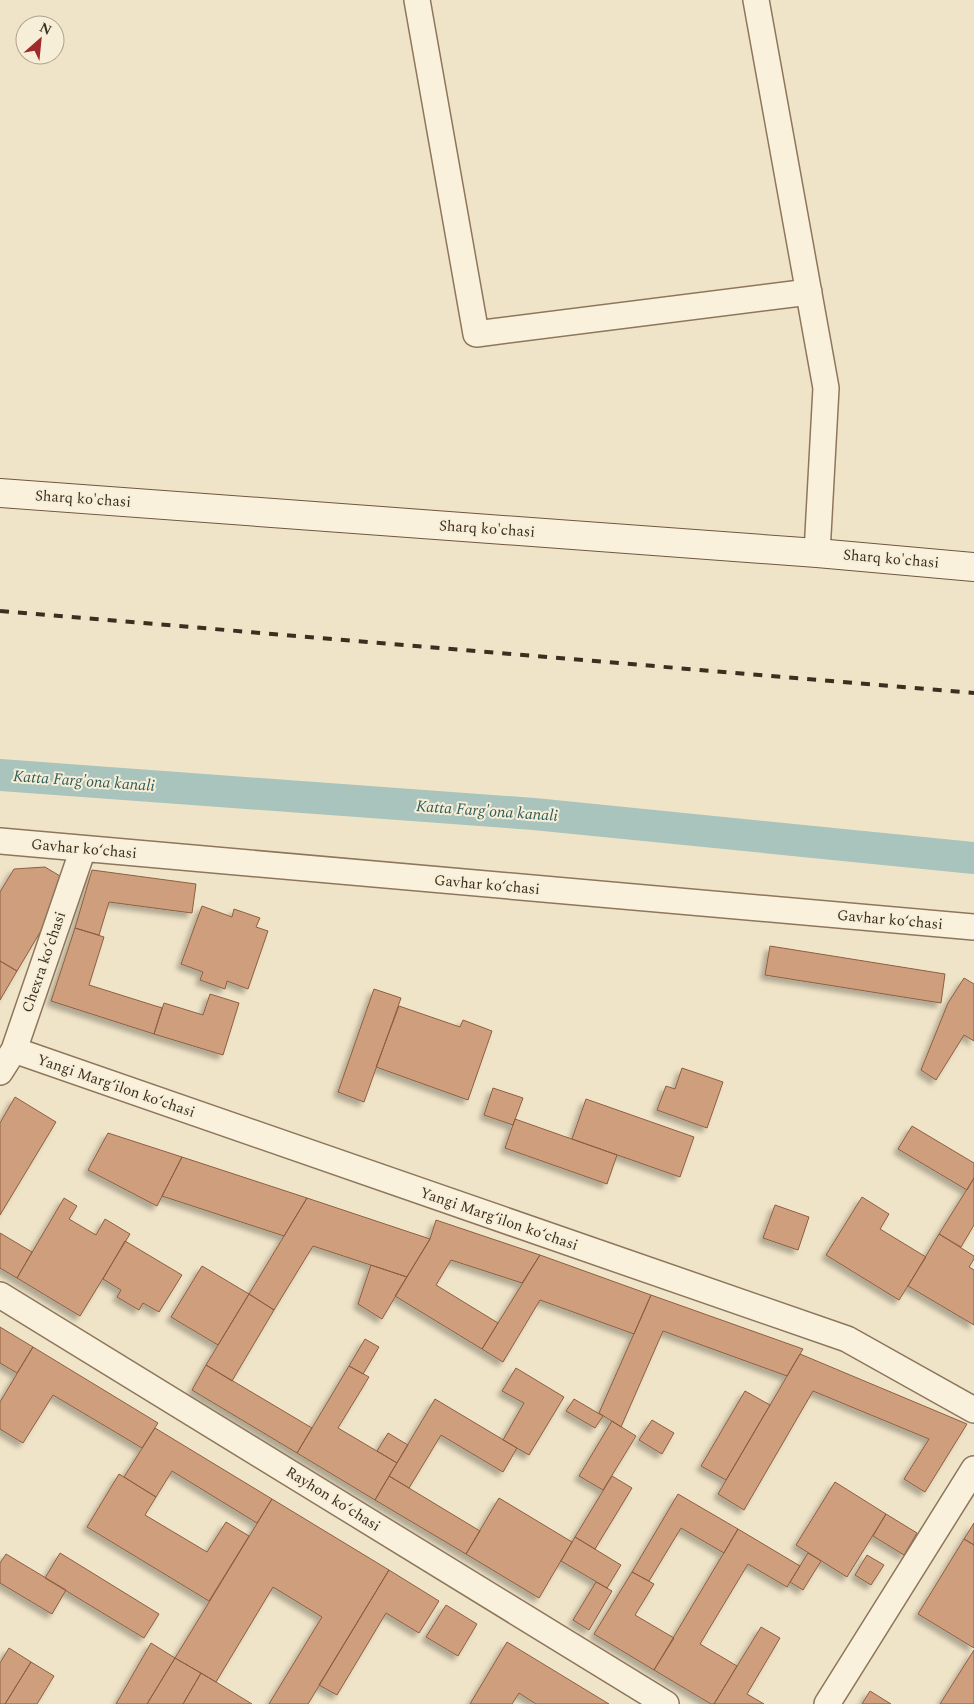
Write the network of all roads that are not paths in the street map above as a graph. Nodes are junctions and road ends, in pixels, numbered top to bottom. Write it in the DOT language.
graph roads {
  1 [pos="417,0"];
  2 [pos="756,0"];
  3 [pos="809,292"];
  4 [pos="0,493"];
  5 [pos="817,553"];
  6 [pos="974,566"];
  7 [pos="0,842"];
  8 [pos="83,849"];
  9 [pos="974,928"];
  10 [pos="14,1050"];
  11 [pos="0,1072"];
  12 [pos="0,1295"];
  13 [pos="974,1410"];
  14 [pos="974,1469"];
  15 [pos="666,1704"];
  16 [pos="827,1704"];
  1 -- 3 [label="street"];
  2 -- 3 [label="street"];
  3 -- 5 [label="street"];
  4 -- 5 [label="main road, Sharq ko'chasi"];
  5 -- 6 [label="main road, Sharq ko'chasi"];
  7 -- 8 [label="street, Gavhar koʻchasi"];
  8 -- 9 [label="street, Gavhar koʻchasi"];
  8 -- 10 [label="street, Chexra koʻchasi"];
  10 -- 11 [label="street, Chexra koʻchasi"];
  10 -- 13 [label="street, Yangi Margʻilon koʻchasi"];
  12 -- 15 [label="street, Rayhon koʻchasi"];
  14 -- 16 [label="street"];
}
